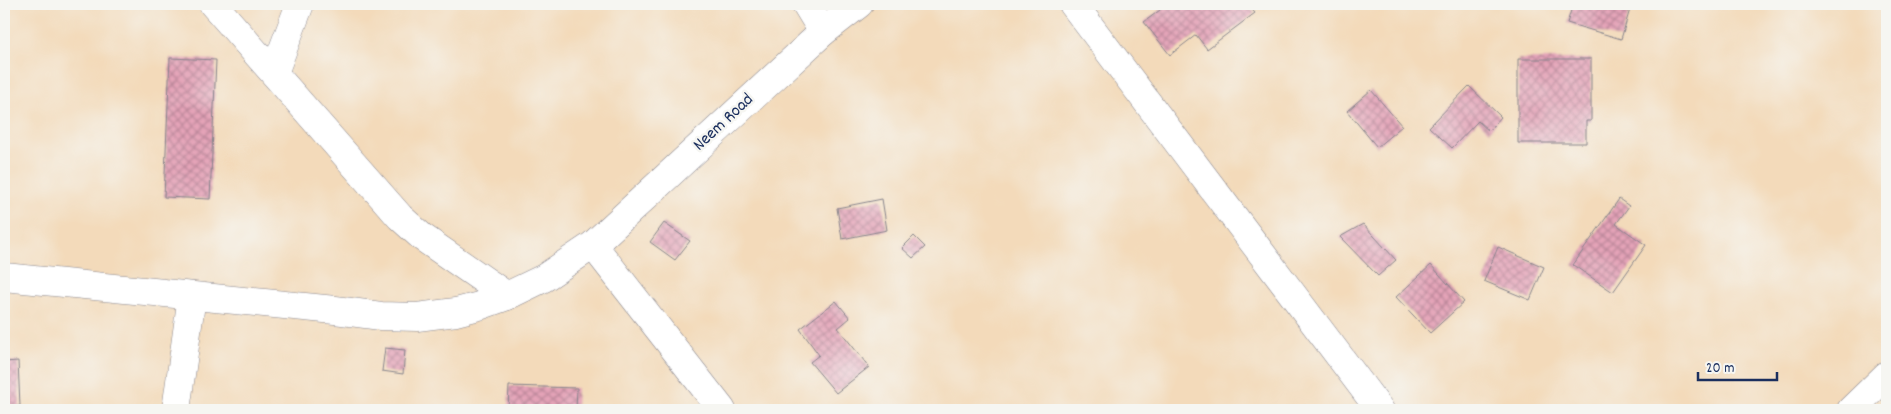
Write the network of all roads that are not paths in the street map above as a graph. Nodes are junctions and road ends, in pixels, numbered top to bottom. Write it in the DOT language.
graph roads {
  1 [pos="214,4"];
  2 [pos="300,4"];
  3 [pos="806,4"];
  4 [pos="859,4"];
  5 [pos="1073,4"];
  6 [pos="822,32"];
  7 [pos="274,73"];
  8 [pos="593,245"];
  9 [pos="4,277"];
  10 [pos="192,296"];
  11 [pos="506,296"];
  12 [pos="1887,375"];
  13 [pos="176,410"];
  14 [pos="722,410"];
  15 [pos="1380,410"];
  16 [pos="1851,410"];
  1 -- 7 [label="street"];
  2 -- 7 [label="street"];
  3 -- 6 [label="street"];
  4 -- 6 [label="street, Neem Road"];
  5 -- 15 [label="street"];
  6 -- 8 [label="street, Neem Road"];
  7 -- 11 [label="street"];
  8 -- 11 [label="street, Neem Road"];
  8 -- 14 [label="street"];
  9 -- 10 [label="street, Neem Road"];
  10 -- 11 [label="street, Neem Road"];
  10 -- 13 [label="street"];
  12 -- 16 [label="street"];
}
